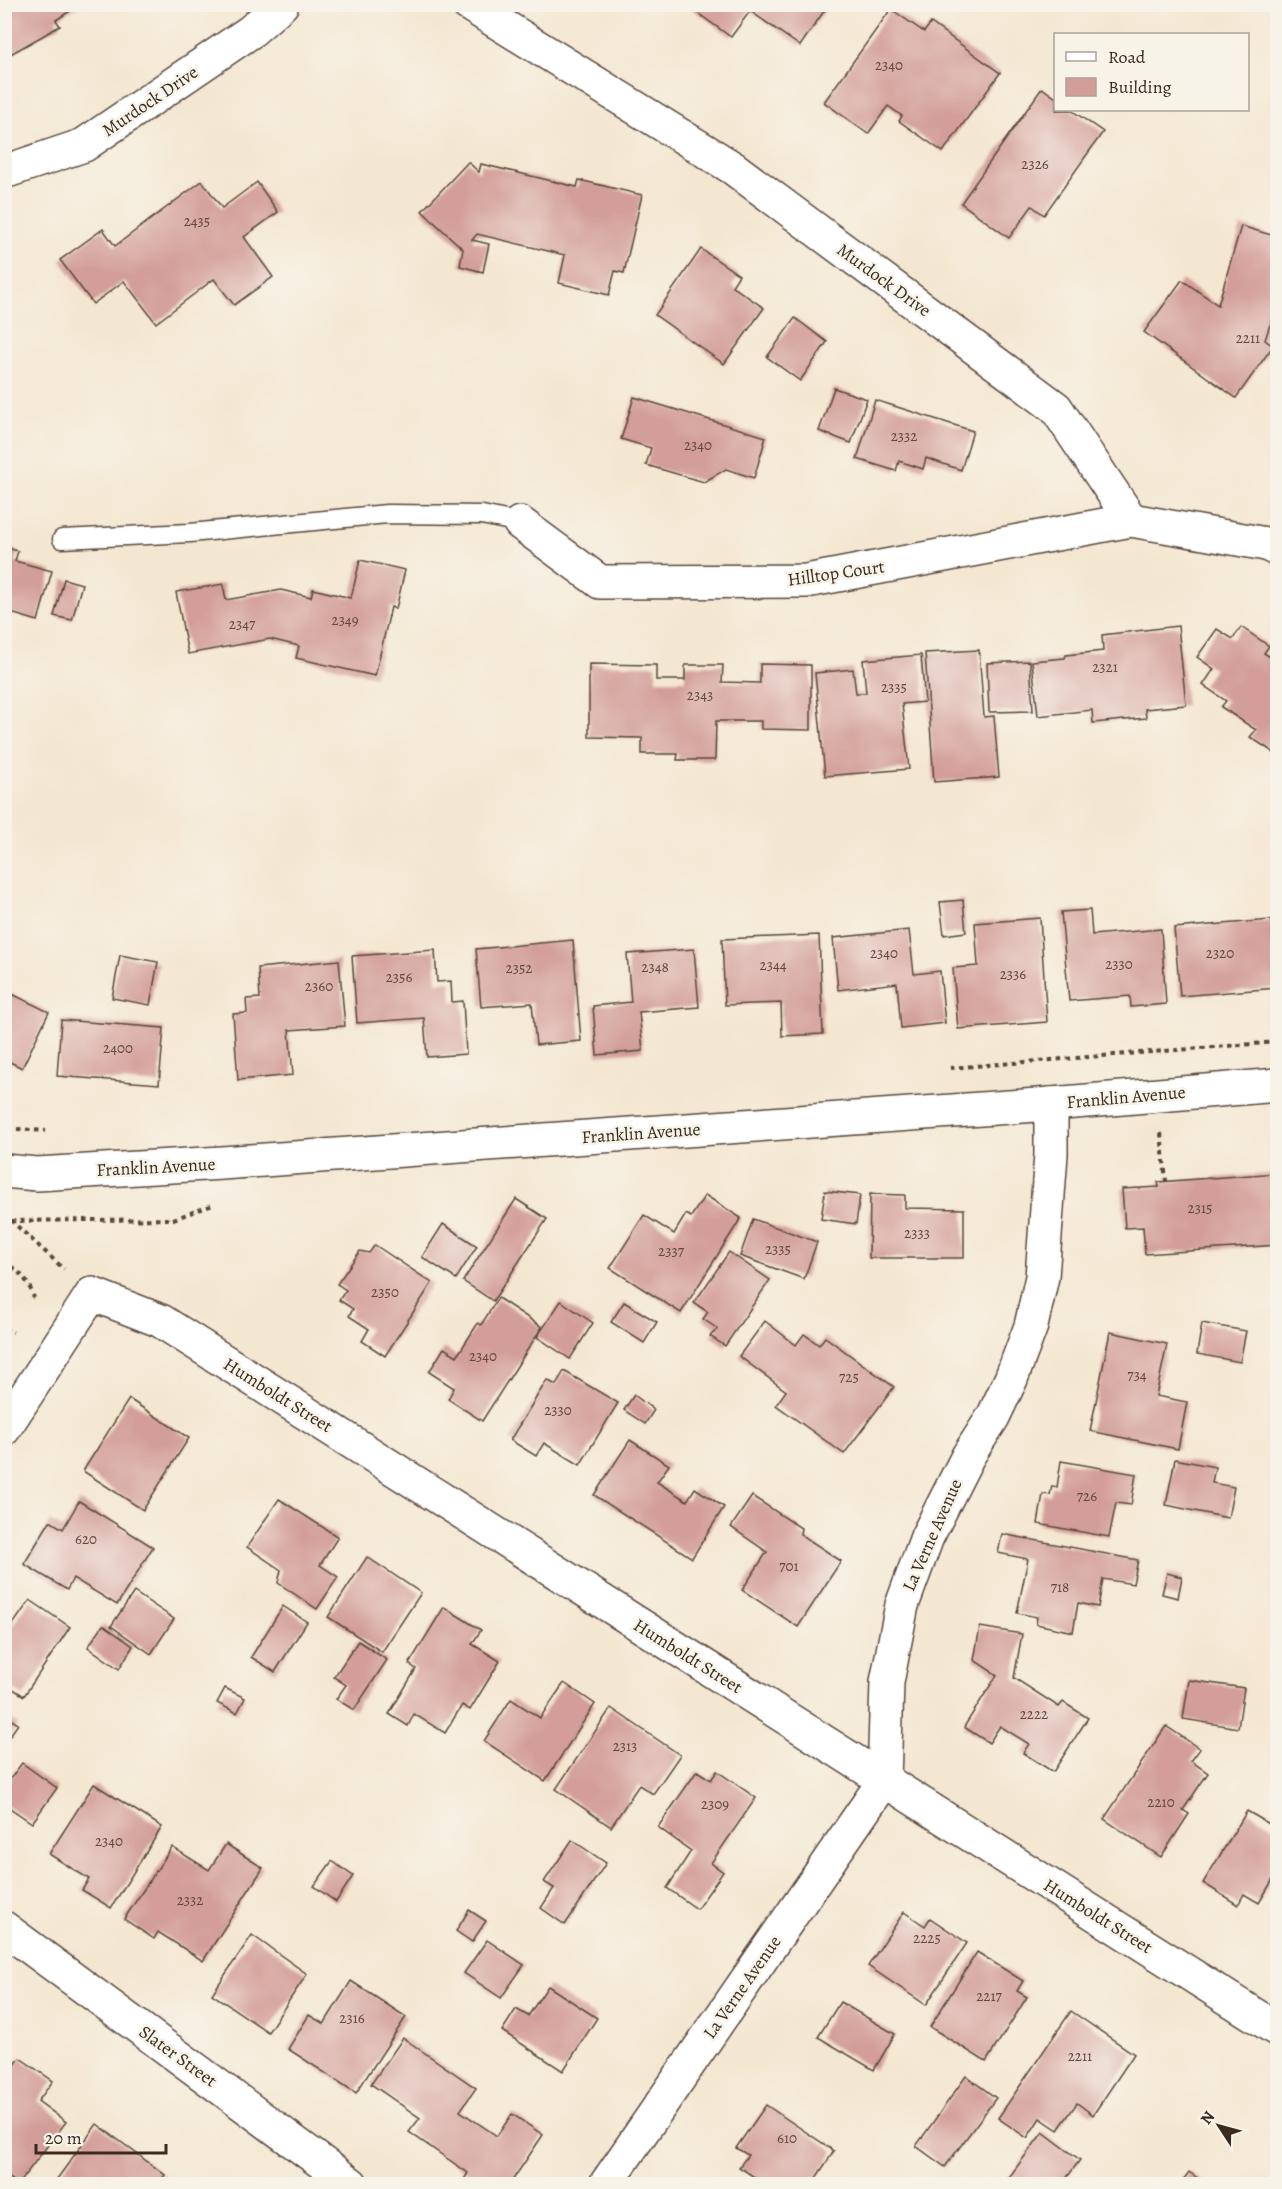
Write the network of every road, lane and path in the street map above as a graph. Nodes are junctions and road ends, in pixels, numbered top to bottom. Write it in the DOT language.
graph roads {
  1 [pos="282,4"];
  2 [pos="468,4"];
  3 [pos="4,172"];
  4 [pos="1131,520"];
  5 [pos="520,523"];
  6 [pos="62,539"];
  7 [pos="1274,539"];
  8 [pos="1278,1085"];
  9 [pos="1051,1104"];
  10 [pos="1161,1130"];
  11 [pos="4,1171"];
  12 [pos="1166,1181"];
  13 [pos="215,1205"];
  14 [pos="4,1214"];
  15 [pos="11,1221"];
  16 [pos="4,1262"];
  17 [pos="92,1294"];
  18 [pos="34,1298"];
  19 [pos="4,1329"];
  20 [pos="13,1332"];
  21 [pos="4,1429"];
  22 [pos="884,1781"];
  23 [pos="4,1928"];
  24 [pos="1278,2030"];
  25 [pos="351,2184"];
  26 [pos="606,2184"];
  1 -- 3 [label="street, Murdock Drive"];
  2 -- 4 [label="street, Murdock Drive"];
  4 -- 5 [label="street, Hilltop Court"];
  4 -- 7 [label="street"];
  5 -- 6 [label="lane"];
  8 -- 9 [label="street, Franklin Avenue"];
  9 -- 11 [label="street, Franklin Avenue"];
  9 -- 22 [label="street, La Verne Avenue"];
  10 -- 12 [label="path"];
  13 -- 15 [label="path"];
  14 -- 15 [label="path"];
  15 -- 17 [label="path"];
  16 -- 18 [label="path"];
  17 -- 21 [label="street"];
  17 -- 22 [label="street, Humboldt Street"];
  19 -- 20 [label="path"];
  22 -- 24 [label="street, Humboldt Street"];
  22 -- 26 [label="street, La Verne Avenue"];
  23 -- 25 [label="street, Slater Street"];
}
